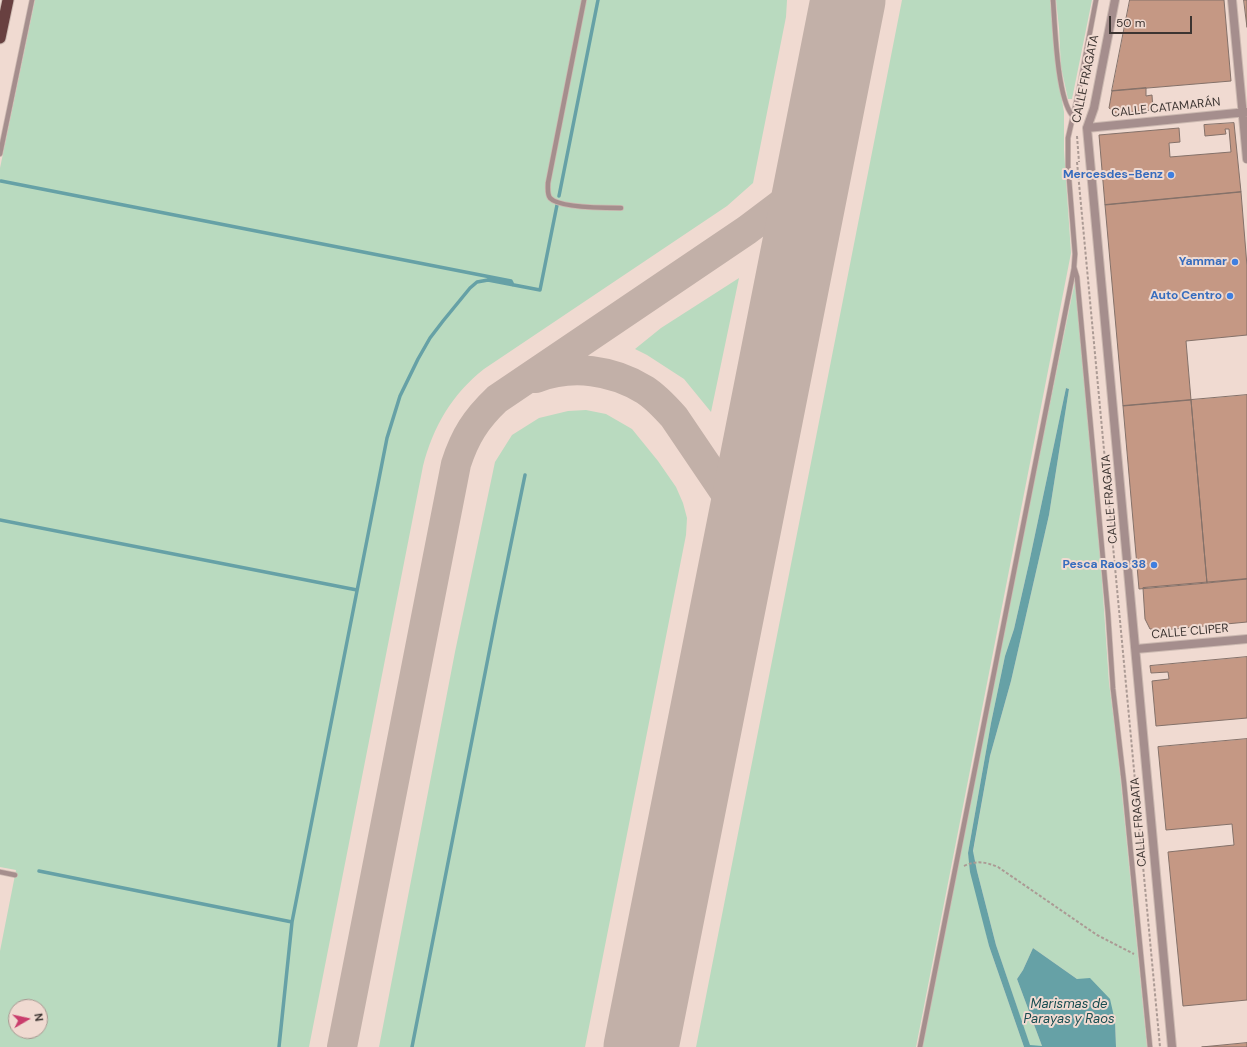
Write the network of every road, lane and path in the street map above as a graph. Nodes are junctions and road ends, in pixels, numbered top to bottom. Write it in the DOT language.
graph roads {
  1 [pos="8,0"];
  2 [pos="32,0"];
  3 [pos="584,0"];
  4 [pos="1053,0"];
  5 [pos="1096,0"];
  6 [pos="1115,0"];
  7 [pos="1232,0"];
  8 [pos="0,38"];
  9 [pos="1245,112"];
  10 [pos="1072,115"];
  11 [pos="1087,128"];
  12 [pos="0,154"];
  13 [pos="1247,159"];
  14 [pos="620,208"];
  15 [pos="1074,267"];
  16 [pos="1247,639"];
  17 [pos="1136,649"];
  18 [pos="967,865"];
  19 [pos="0,872"];
  20 [pos="15,875"];
  21 [pos="1141,957"];
  22 [pos="920,1047"];
  23 [pos="1150,1047"];
  24 [pos="1172,1047"];
  1 -- 8 [label="highway"];
  2 -- 12 [label="lane"];
  3 -- 14 [label="lane"];
  4 -- 10 [label="lane"];
  5 -- 10 [label="lane"];
  6 -- 11 [label="street, CALLE FRAGATA"];
  7 -- 9 [label="street"];
  9 -- 11 [label="street, CALLE CATAMARÁN"];
  9 -- 13 [label="street"];
  10 -- 15 [label="lane"];
  11 -- 17 [label="street, CALLE FRAGATA"];
  15 -- 21 [label="lane"];
  15 -- 22 [label="lane"];
  16 -- 17 [label="street, CALLE CLIPER"];
  17 -- 24 [label="street, CALLE FRAGATA"];
  18 -- 21 [label="path"];
  19 -- 20 [label="lane"];
  21 -- 23 [label="lane"];
}
